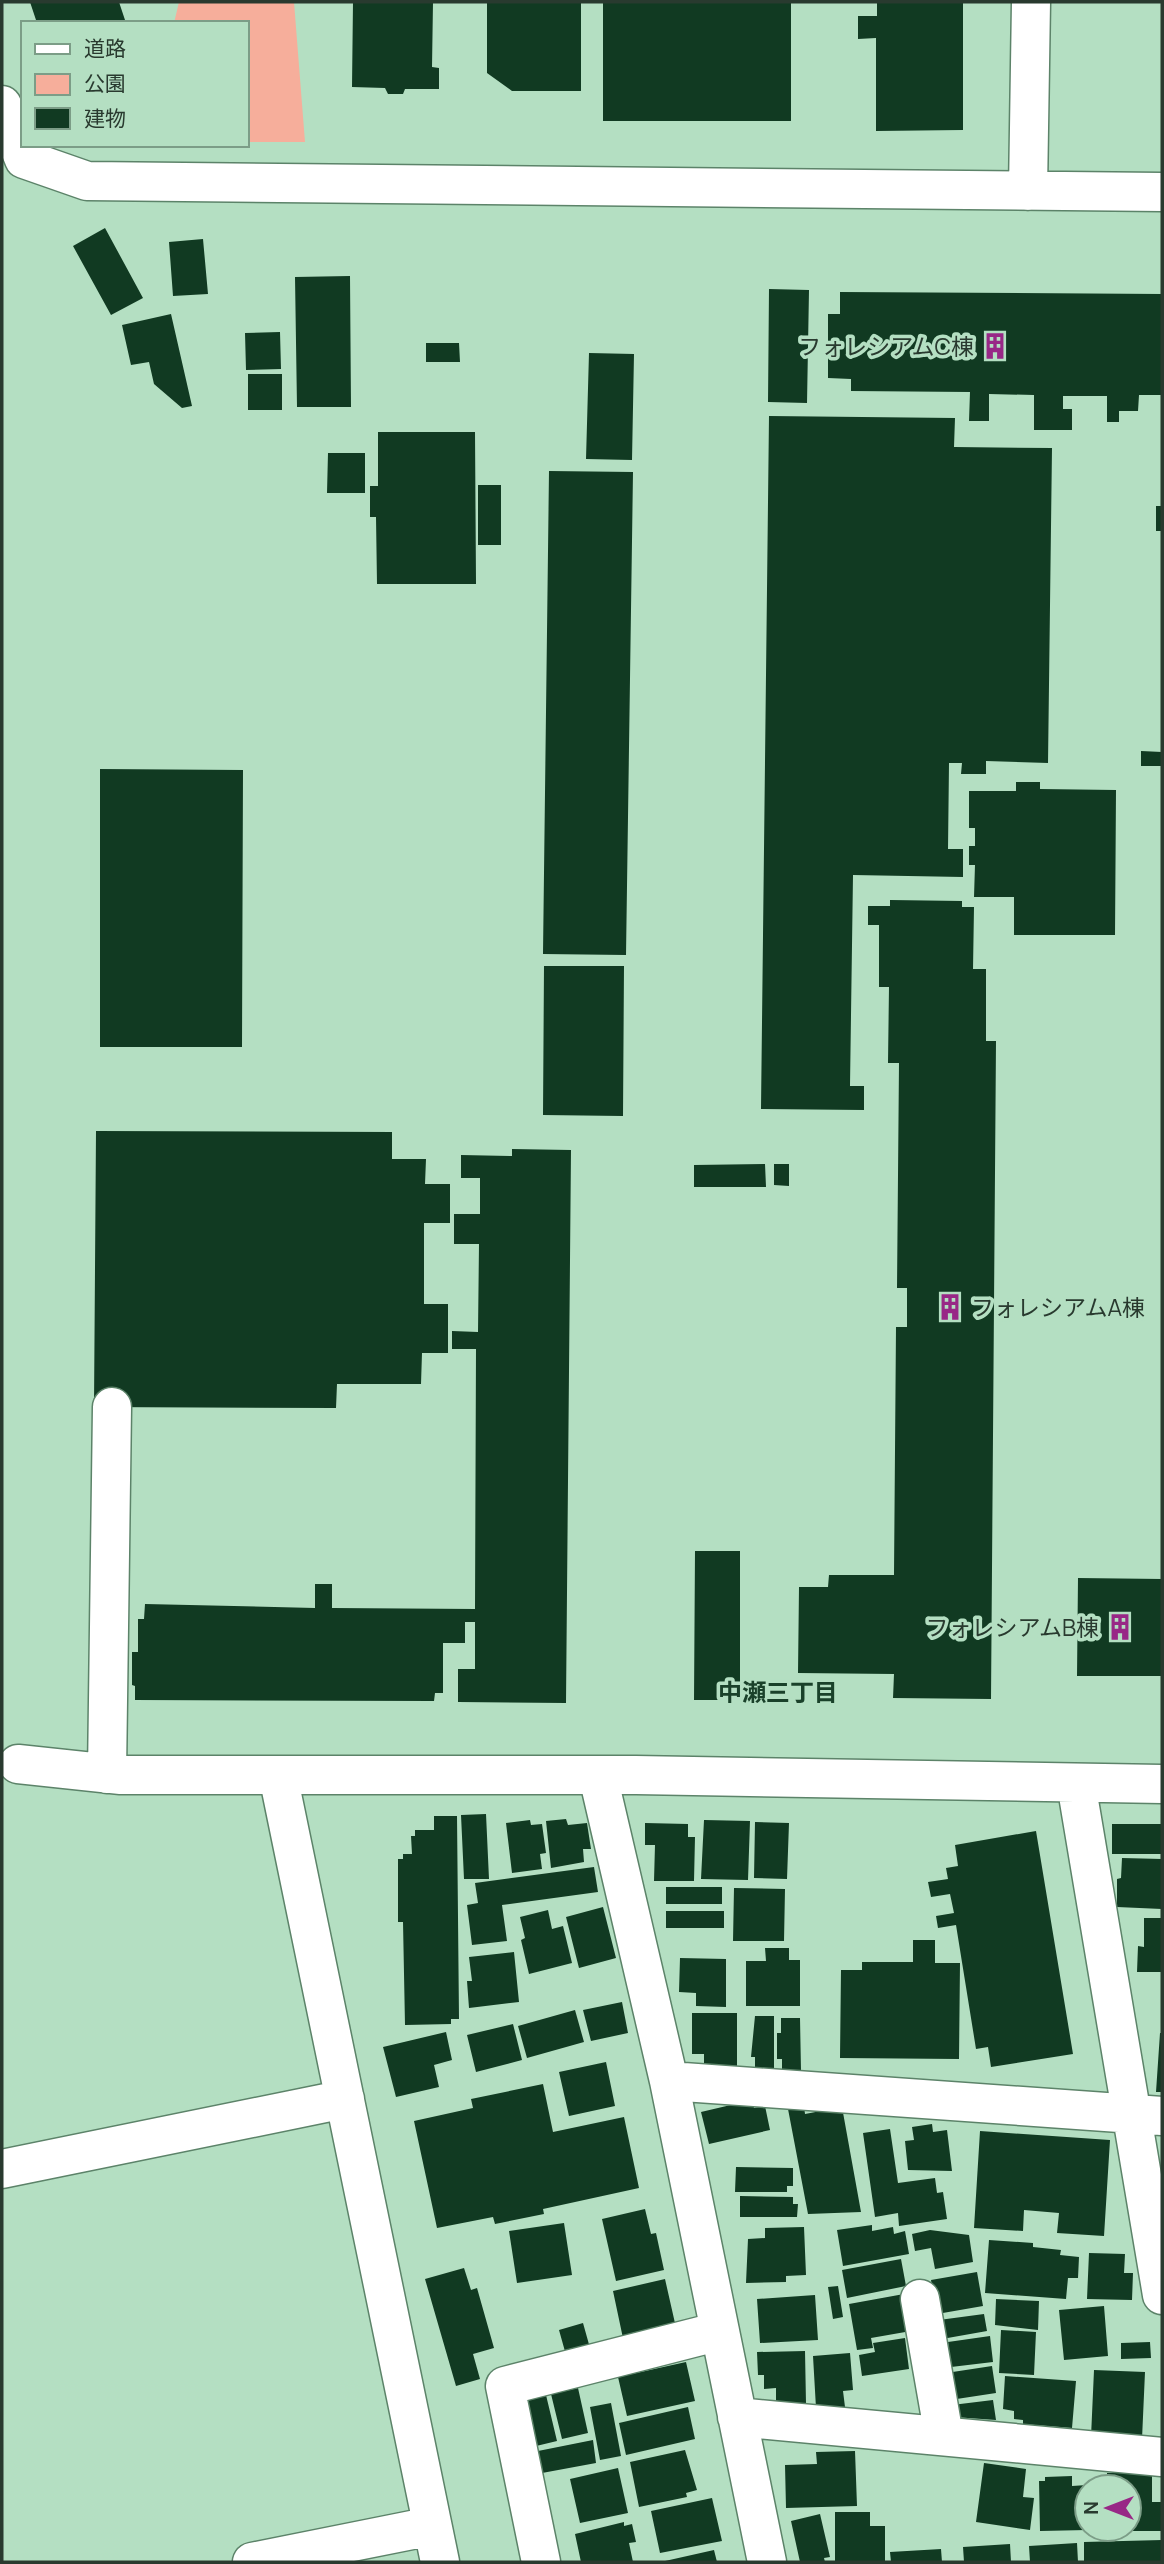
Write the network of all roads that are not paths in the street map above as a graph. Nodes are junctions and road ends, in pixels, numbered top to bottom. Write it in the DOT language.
graph roads {
  1 [pos="1031,2"];
  2 [pos="2,105"];
  3 [pos="1028,191"];
  4 [pos="1162,192"];
  5 [pos="112,1407"];
  6 [pos="18,1764"];
  7 [pos="107,1774"];
  8 [pos="278,1775"];
  9 [pos="598,1776"];
  10 [pos="1076,1783"];
  11 [pos="1162,1784"];
  12 [pos="669,2081"];
  13 [pos="345,2099"];
  14 [pos="1146,2114"];
  15 [pos="2,2169"];
  16 [pos="1162,2295"];
  17 [pos="920,2299"];
  18 [pos="720,2331"];
  19 [pos="737,2417"];
  20 [pos="944,2436"];
  21 [pos="1162,2457"];
  22 [pos="432,2526"];
  23 [pos="252,2562"];
  24 [pos="440,2562"];
  25 [pos="541,2562"];
  26 [pos="767,2562"];
  1 -- 3 [label="street"];
  2 -- 3 [label="street"];
  3 -- 4 [label="street"];
  5 -- 7 [label="street"];
  6 -- 7 [label="street"];
  7 -- 8 [label="street"];
  8 -- 9 [label="street"];
  8 -- 13 [label="street"];
  9 -- 10 [label="street"];
  9 -- 12 [label="street"];
  10 -- 11 [label="street"];
  10 -- 14 [label="street"];
  12 -- 14 [label="street"];
  12 -- 18 [label="street"];
  13 -- 15 [label="street"];
  13 -- 22 [label="street"];
  14 -- 16 [label="street"];
  17 -- 20 [label="street"];
  18 -- 19 [label="street"];
  18 -- 25 [label="street"];
  19 -- 20 [label="street"];
  19 -- 26 [label="street"];
  20 -- 21 [label="street"];
  22 -- 23 [label="street"];
  22 -- 24 [label="street"];
}
